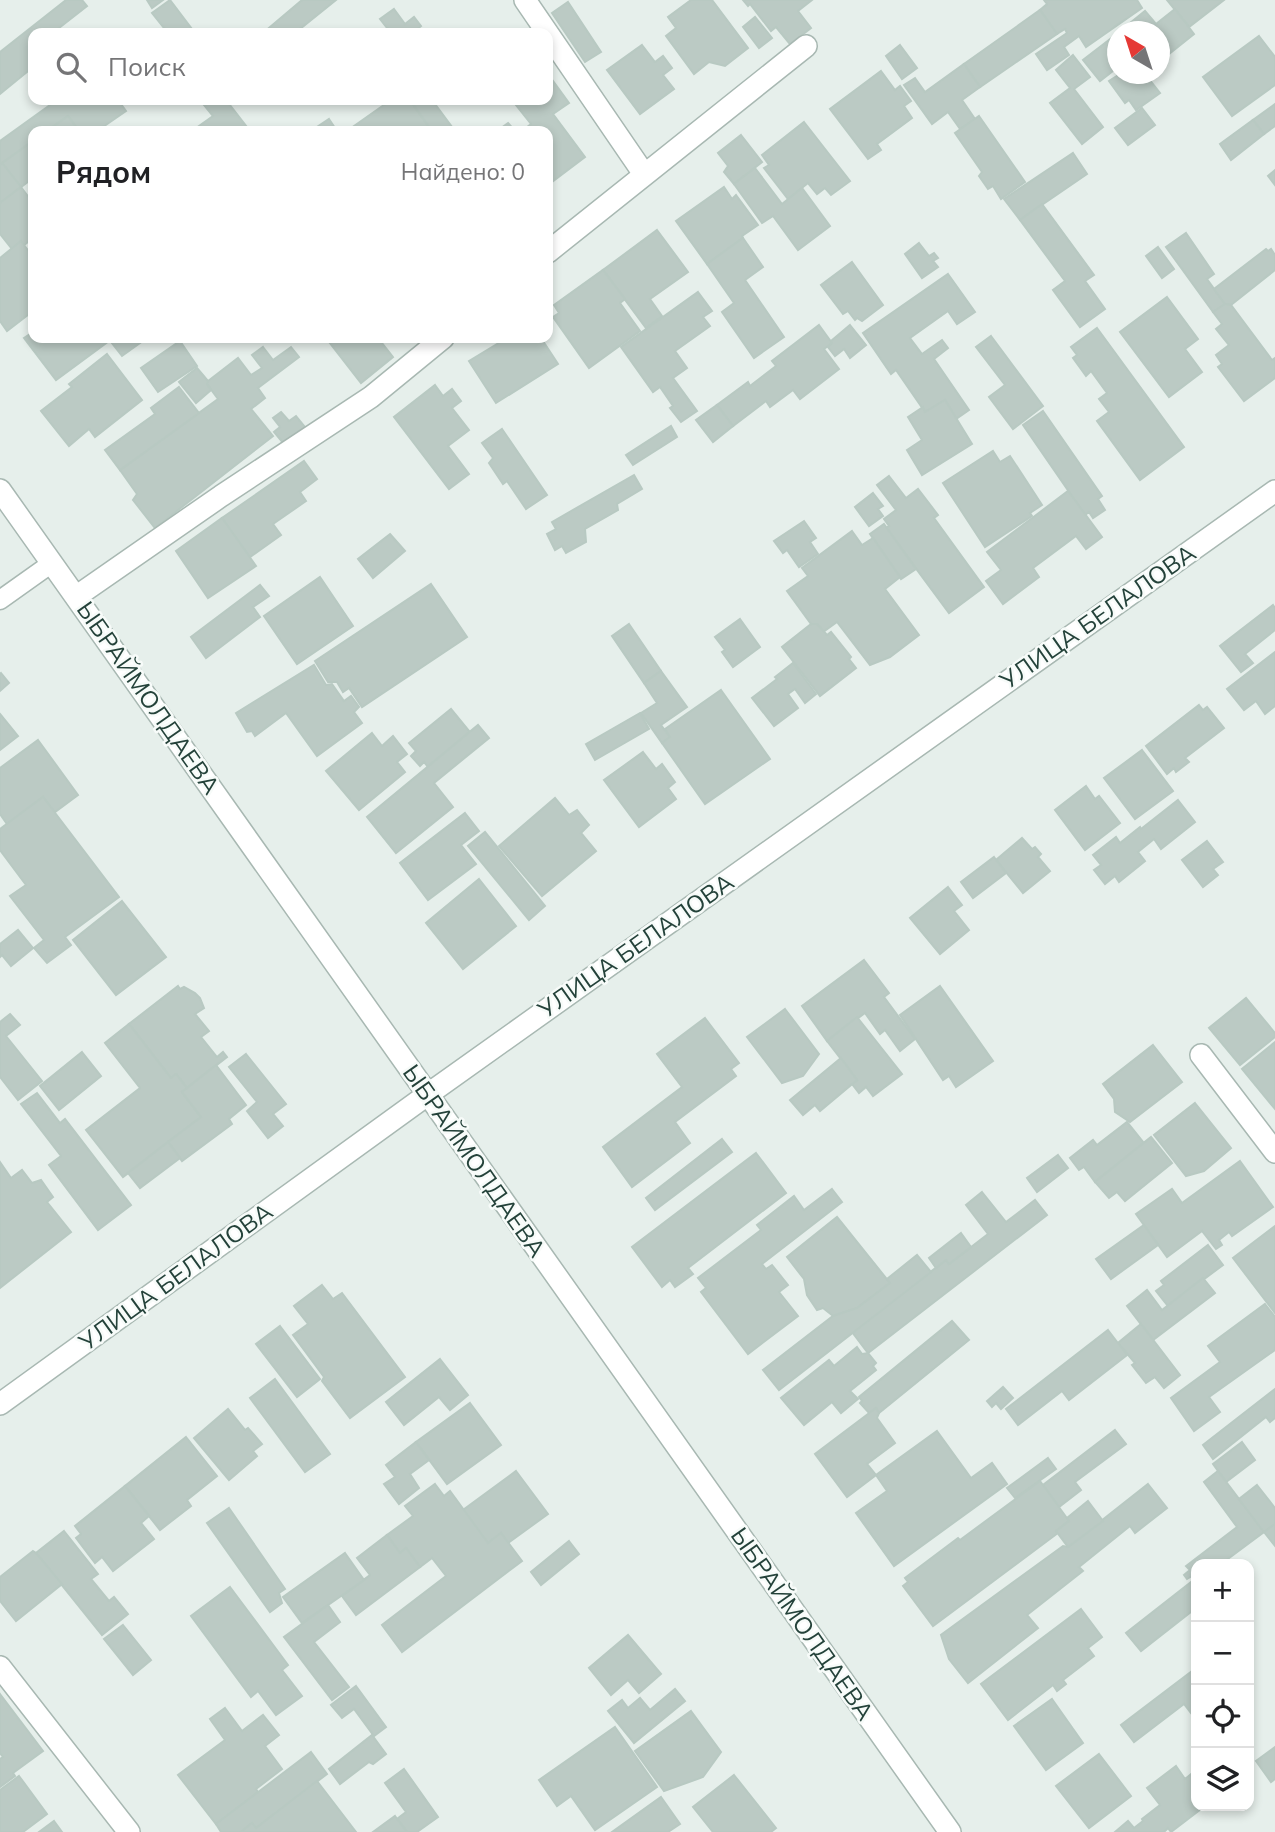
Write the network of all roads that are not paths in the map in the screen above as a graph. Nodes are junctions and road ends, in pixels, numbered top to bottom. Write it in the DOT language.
graph roads {
  1 [pos="525,0"];
  2 [pos="544,28"];
  3 [pos="553,41"];
  4 [pos="806,46"];
  5 [pos="644,174"];
  6 [pos="553,249"];
  7 [pos="437,343"];
  8 [pos="0,490"];
  9 [pos="1275,491"];
  10 [pos="52,563"];
  11 [pos="77,596"];
  12 [pos="0,600"];
  13 [pos="1201,1055"];
  14 [pos="427,1095"];
  15 [pos="1275,1152"];
  16 [pos="0,1404"];
  17 [pos="0,1667"];
  18 [pos="129,1832"];
  19 [pos="950,1832"];
  1 -- 2 [label="street"];
  3 -- 5 [label="street"];
  4 -- 5 [label="street"];
  5 -- 6 [label="street"];
  7 -- 11 [label="street"];
  8 -- 10 [label="street, ЫБРАЙМОЛДАЕВА"];
  9 -- 14 [label="street, УЛИЦА БЕЛАЛОВА"];
  10 -- 11 [label="street, ЫБРАЙМОЛДАЕВА"];
  10 -- 12 [label="lane"];
  11 -- 14 [label="street, ЫБРАЙМОЛДАЕВА"];
  13 -- 15 [label="street"];
  14 -- 16 [label="street, УЛИЦА БЕЛАЛОВА"];
  14 -- 19 [label="street, ЫБРАЙМОЛДАЕВА"];
  17 -- 18 [label="street"];
}
